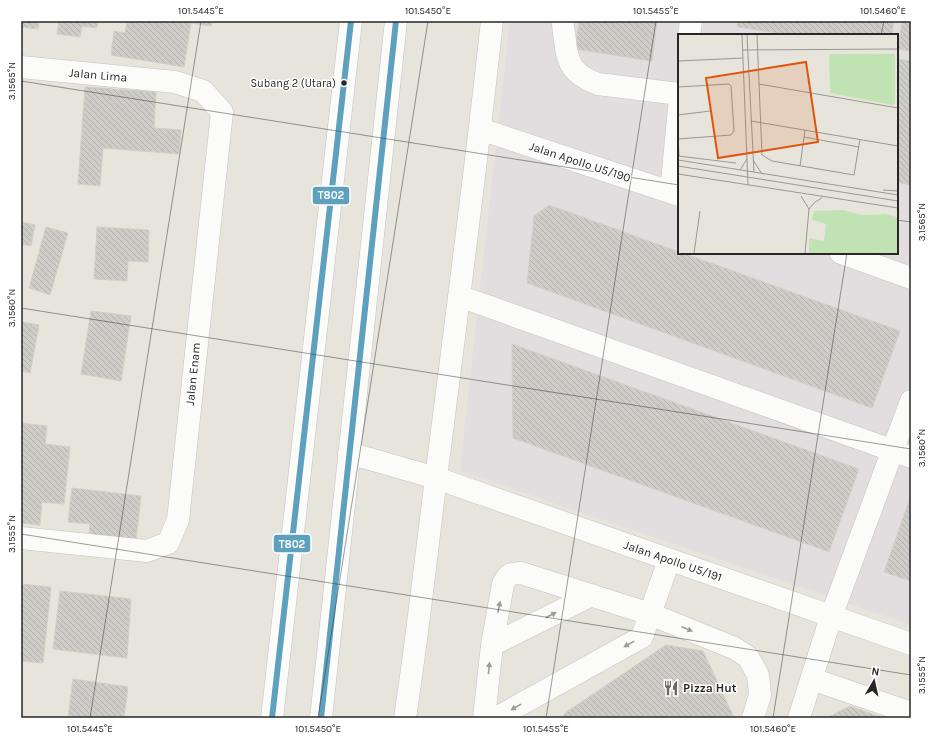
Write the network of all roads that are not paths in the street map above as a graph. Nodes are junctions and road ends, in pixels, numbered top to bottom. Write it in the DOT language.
graph roads {
  1 [pos="351,21"];
  2 [pos="396,21"];
  3 [pos="492,21"];
  4 [pos="563,21"];
  5 [pos="691,21"];
  6 [pos="689,34"];
  7 [pos="21,67"];
  8 [pos="175,82"];
  9 [pos="678,94"];
  10 [pos="480,129"];
  11 [pos="678,130"];
  12 [pos="675,194"];
  13 [pos="844,254"];
  14 [pos="911,278"];
  15 [pos="459,296"];
  16 [pos="911,401"];
  17 [pos="349,453"];
  18 [pos="902,453"];
  19 [pos="436,478"];
  20 [pos="21,538"];
  21 [pos="669,560"];
  22 [pos="592,595"];
  23 [pos="650,614"];
  24 [pos="831,617"];
  25 [pos="911,644"];
  26 [pos="492,645"];
  27 [pos="812,679"];
  28 [pos="911,713"];
  29 [pos="272,718"];
  30 [pos="321,718"];
  31 [pos="406,718"];
  32 [pos="484,718"];
  33 [pos="496,718"];
  34 [pos="753,718"];
  35 [pos="799,718"];
  1 -- 29 [label="street"];
  2 -- 17 [label="street"];
  3 -- 10 [label="street"];
  4 -- 9 [label="street"];
  5 -- 6 [label="street"];
  7 -- 8 [label="street, Jalan Lima"];
  8 -- 20 [label="street, Jalan Enam"];
  10 -- 12 [label="street, Jalan Apollo U5/190"];
  10 -- 15 [label="street"];
  11 -- 12 [label="street"];
  13 -- 14 [label="street"];
  15 -- 18 [label="street"];
  15 -- 19 [label="street"];
  16 -- 18 [label="street"];
  17 -- 19 [label="street, Jalan Apollo U5/191"];
  17 -- 30 [label="street"];
  18 -- 24 [label="street"];
  19 -- 21 [label="street, Jalan Apollo U5/191"];
  19 -- 31 [label="street"];
  21 -- 23 [label="street"];
  21 -- 24 [label="street, Jalan Apollo U5/191"];
  22 -- 23 [label="street"];
  26 -- 22 [label="street, one-way"];
  26 -- 22 [label="street, one-way"];
  23 -- 33 [label="street, one-way"];
  23 -- 34 [label="street, one-way"];
  24 -- 25 [label="street, Jalan Apollo U5/191"];
  24 -- 27 [label="street"];
  32 -- 26 [label="street, one-way"];
  27 -- 28 [label="street"];
  27 -- 35 [label="street"];
}
